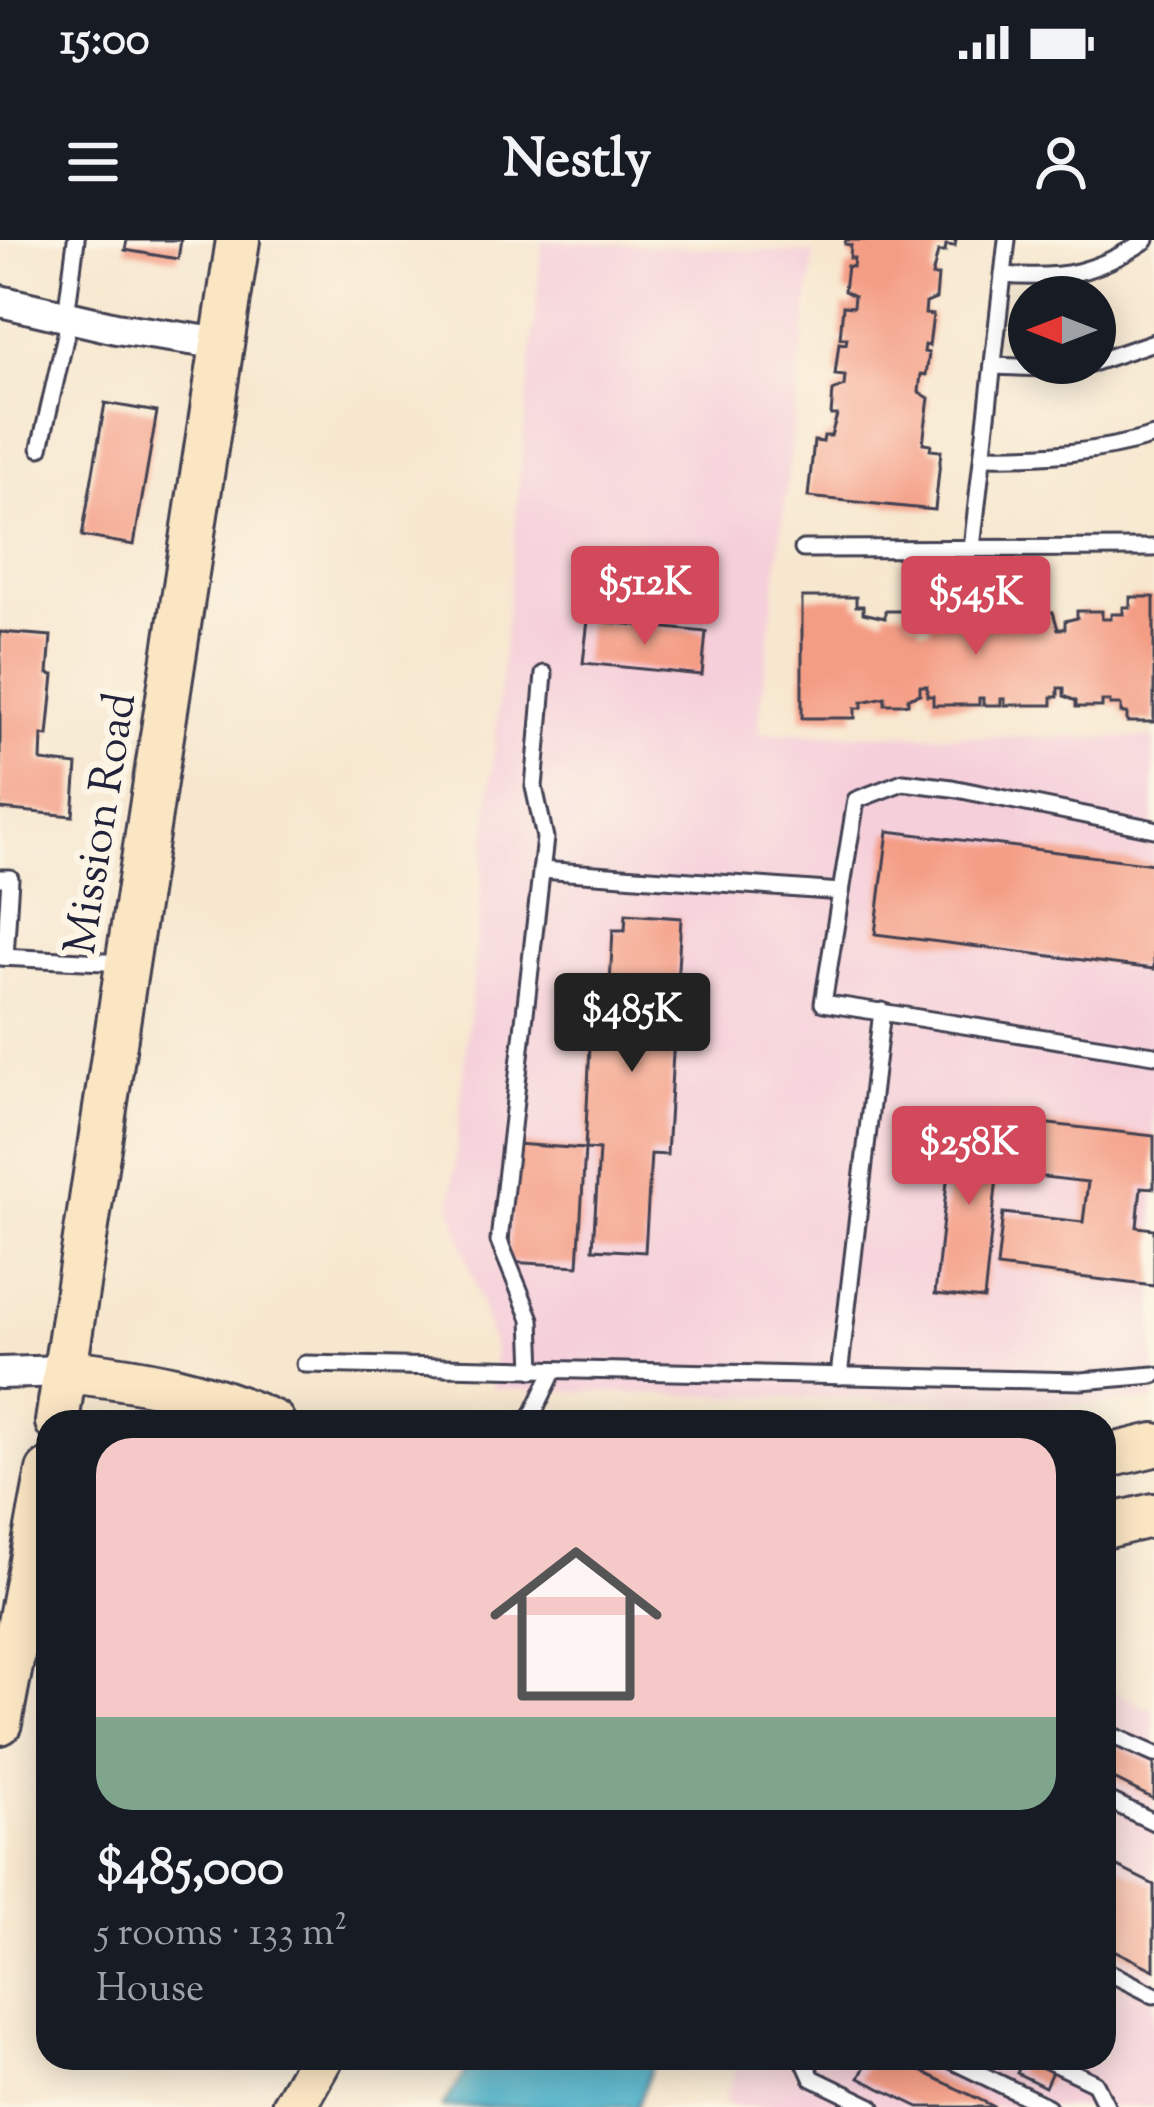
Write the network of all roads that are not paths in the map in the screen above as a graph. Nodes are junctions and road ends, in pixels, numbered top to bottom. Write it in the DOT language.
graph roads {
  1 [pos="76,240"];
  2 [pos="238,240"];
  3 [pos="1007,240"];
  4 [pos="1147,240"];
  5 [pos="1004,275"];
  6 [pos="0,301"];
  7 [pos="68,317"];
  8 [pos="1154,342"];
  9 [pos="223,344"];
  10 [pos="1116,355"];
  11 [pos="993,365"];
  12 [pos="1008,366"];
  13 [pos="1154,436"];
  14 [pos="40,448"];
  15 [pos="982,456"];
  16 [pos="972,548"];
  17 [pos="1154,548"];
  18 [pos="803,549"];
  19 [pos="544,674"];
  20 [pos="1154,829"];
  21 [pos="541,870"];
  22 [pos="0,878"];
  23 [pos="841,892"];
  24 [pos="4,916"];
  25 [pos="2,957"];
  26 [pos="128,963"];
  27 [pos="882,1011"];
  28 [pos="1154,1055"];
  29 [pos="305,1364"];
  30 [pos="533,1370"];
  31 [pos="554,1370"];
  32 [pos="66,1371"];
  33 [pos="0,1373"];
  34 [pos="1154,1375"];
  35 [pos="839,1376"];
  36 [pos="59,1410"];
  37 [pos="247,1410"];
  38 [pos="535,1410"];
  39 [pos="1154,1445"];
  40 [pos="1116,1454"];
  41 [pos="1154,1515"];
  42 [pos="1116,1524"];
  43 [pos="36,1535"];
  44 [pos="0,1723"];
  45 [pos="1116,1737"];
  46 [pos="1154,1754"];
  47 [pos="1116,1804"];
  48 [pos="1154,1822"];
  49 [pos="1116,1976"];
  50 [pos="1154,1996"];
  51 [pos="314,2070"];
  52 [pos="808,2070"];
  53 [pos="972,2070"];
  54 [pos="1067,2070"];
  55 [pos="293,2107"];
  56 [pos="872,2107"];
  57 [pos="1048,2107"];
  58 [pos="1107,2107"];
  1 -- 7 [label="lane"];
  2 -- 9 [label="street, Mission Road"];
  3 -- 5 [label="lane"];
  4 -- 5 [label="lane"];
  5 -- 11 [label="lane"];
  6 -- 7 [label="street"];
  7 -- 9 [label="street"];
  7 -- 14 [label="lane"];
  8 -- 10 [label="lane"];
  9 -- 26 [label="street, Mission Road"];
  11 -- 12 [label="lane"];
  11 -- 15 [label="lane"];
  13 -- 15 [label="lane"];
  15 -- 16 [label="lane"];
  16 -- 17 [label="lane"];
  16 -- 18 [label="lane"];
  19 -- 21 [label="lane"];
  20 -- 23 [label="lane"];
  21 -- 23 [label="lane"];
  21 -- 30 [label="lane"];
  22 -- 24 [label="lane"];
  23 -- 27 [label="lane"];
  24 -- 25 [label="lane"];
  25 -- 26 [label="lane"];
  26 -- 32 [label="street, Mission Road"];
  27 -- 28 [label="lane"];
  27 -- 35 [label="lane"];
  29 -- 30 [label="lane"];
  30 -- 31 [label="lane"];
  31 -- 35 [label="lane"];
  31 -- 38 [label="lane"];
  32 -- 33 [label="street"];
  32 -- 36 [label="street, Mission Road"];
  32 -- 37 [label="street"];
  34 -- 35 [label="lane"];
  39 -- 40 [label="street"];
  41 -- 42 [label="street"];
  43 -- 44 [label="street"];
  45 -- 46 [label="lane"];
  47 -- 48 [label="lane"];
  49 -- 50 [label="lane"];
  51 -- 55 [label="street"];
  52 -- 56 [label="lane"];
  53 -- 57 [label="lane"];
  54 -- 58 [label="lane"];
}
